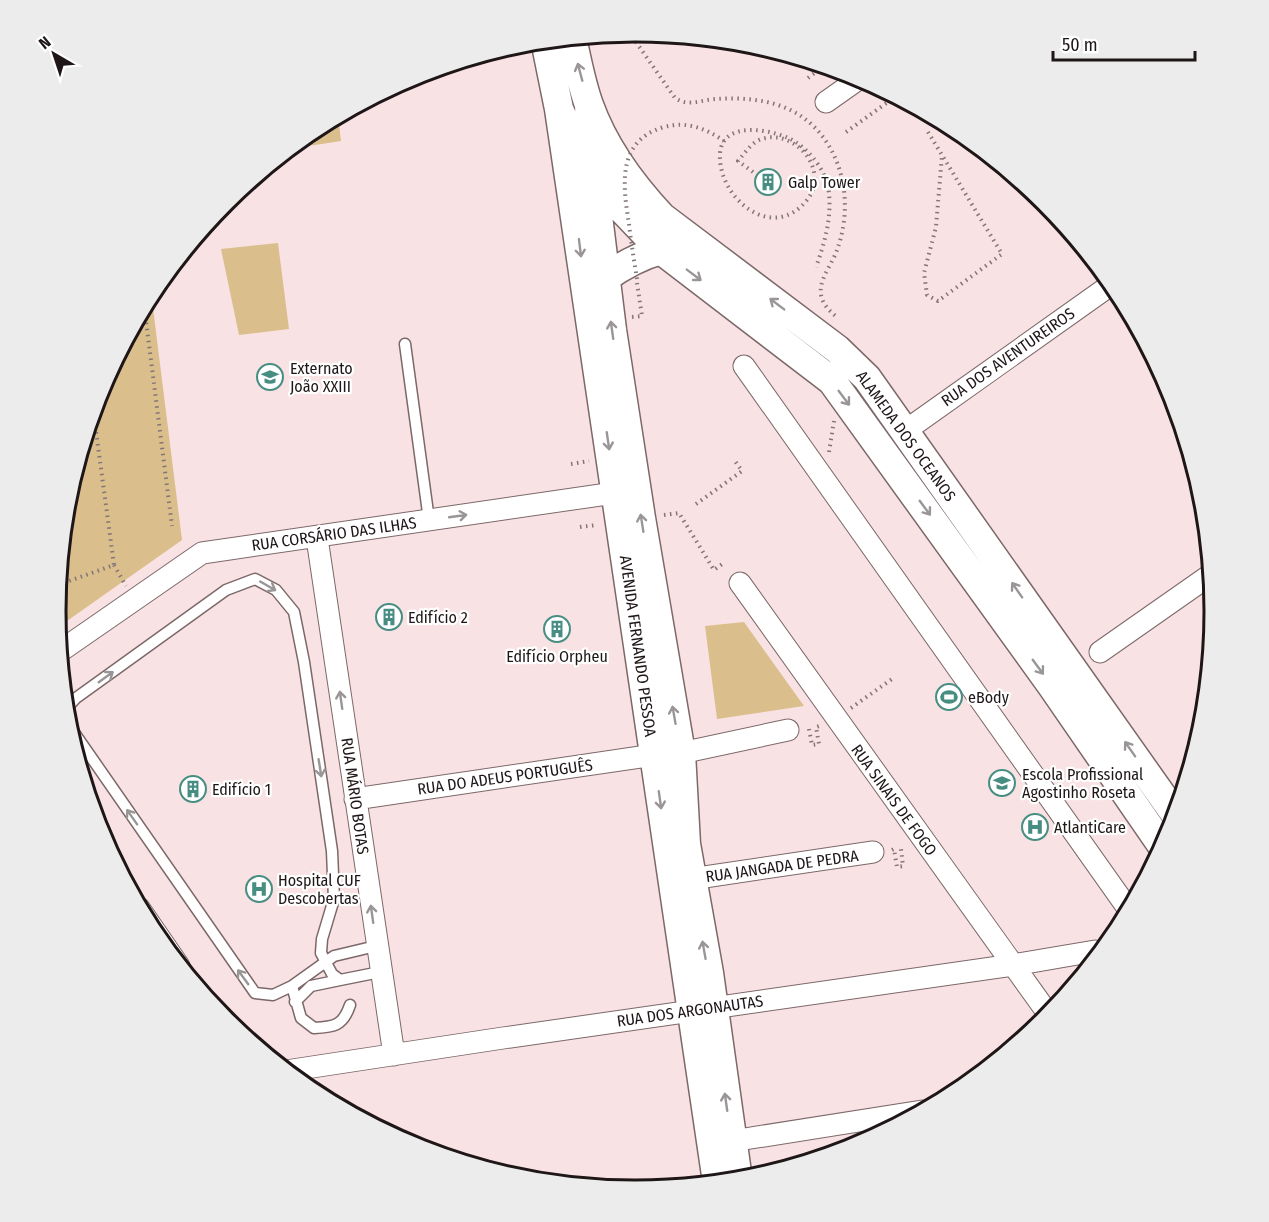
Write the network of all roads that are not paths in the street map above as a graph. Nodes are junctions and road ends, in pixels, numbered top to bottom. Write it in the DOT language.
graph roads {
  1 [pos="574,46"];
  2 [pos="547,49"];
  3 [pos="851,84"];
  4 [pos="825,102"];
  5 [pos="589,106"];
  6 [pos="620,166"];
  7 [pos="583,182"];
  8 [pos="661,250"];
  9 [pos="605,279"];
  10 [pos="1104,290"];
  11 [pos="405,344"];
  12 [pos="744,366"];
  13 [pos="905,430"];
  14 [pos="626,491"];
  15 [pos="429,520"];
  16 [pos="317,538"];
  17 [pos="1202,580"];
  18 [pos="740,583"];
  19 [pos="67,647"];
  20 [pos="1100,652"];
  21 [pos="73,702"];
  22 [pos="798,730"];
  23 [pos="81,743"];
  24 [pos="667,754"];
  25 [pos="355,799"];
  26 [pos="1169,804"];
  27 [pos="1156,838"];
  28 [pos="873,852"];
  29 [pos="691,879"];
  30 [pos="1123,902"];
  31 [pos="376,946"];
  32 [pos="1090,952"];
  33 [pos="325,961"];
  34 [pos="1013,965"];
  35 [pos="380,972"];
  36 [pos="340,980"];
  37 [pos="292,986"];
  38 [pos="295,1002"];
  39 [pos="350,1005"];
  40 [pos="1043,1007"];
  41 [pos="703,1009"];
  42 [pos="394,1055"];
  43 [pos="298,1069"];
  44 [pos="896,1116"];
  45 [pos="732,1141"];
  46 [pos="737,1171"];
  47 [pos="716,1174"];
  5 -- 1 [label="street, ALAMEDA DOS OCEANOS, one-way"];
  2 -- 7 [label="street, AVENIDA FERNANDO PESSOA"];
  3 -- 4 [label="street"];
  5 -- 6 [label="street, ALAMEDA DOS OCEANOS"];
  5 -- 7 [label="street, ALAMEDA DOS OCEANOS"];
  6 -- 7 [label="street"];
  13 -- 6 [label="street, ALAMEDA DOS OCEANOS, one-way"];
  7 -- 8 [label="street, ALAMEDA DOS OCEANOS"];
  7 -- 9 [label="street, AVENIDA FERNANDO PESSOA"];
  7 -- 14 [label="street, AVENIDA FERNANDO PESSOA, one-way"];
  8 -- 9 [label="street"];
  8 -- 27 [label="street, ALAMEDA DOS OCEANOS, one-way"];
  14 -- 9 [label="street, AVENIDA FERNANDO PESSOA, one-way"];
  10 -- 13 [label="street, RUA DOS AVENTUREIROS"];
  11 -- 15 [label="lane"];
  12 -- 30 [label="street"];
  26 -- 13 [label="street, ALAMEDA DOS OCEANOS, one-way"];
  15 -- 14 [label="street, RUA CORSÁRIO DAS ILHAS, one-way"];
  14 -- 24 [label="street, AVENIDA FERNANDO PESSOA"];
  15 -- 16 [label="street, RUA CORSÁRIO DAS ILHAS"];
  16 -- 19 [label="street, RUA CORSÁRIO DAS ILHAS"];
  25 -- 16 [label="street, RUA MÁRIO BOTAS, one-way"];
  17 -- 20 [label="street"];
  18 -- 34 [label="street, RUA SINAIS DE FOGO"];
  21 -- 33 [label="lane, one-way"];
  22 -- 24 [label="street, RUA DO ADEUS PORTUGUÊS"];
  37 -- 23 [label="lane, one-way"];
  24 -- 25 [label="street, RUA DO ADEUS PORTUGUÊS"];
  24 -- 29 [label="street, AVENIDA FERNANDO PESSOA"];
  24 -- 41 [label="street, AVENIDA FERNANDO PESSOA, one-way"];
  31 -- 25 [label="street, RUA MÁRIO BOTAS, one-way"];
  28 -- 29 [label="street, RUA JANGADA DE PEDRA"];
  41 -- 29 [label="street, AVENIDA FERNANDO PESSOA, one-way"];
  31 -- 33 [label="lane"];
  31 -- 35 [label="street, RUA MÁRIO BOTAS"];
  32 -- 34 [label="street, RUA DOS ARGONAUTAS"];
  33 -- 36 [label="lane"];
  33 -- 37 [label="lane"];
  34 -- 40 [label="street, RUA SINAIS DE FOGO"];
  34 -- 41 [label="street, RUA DOS ARGONAUTAS"];
  35 -- 36 [label="lane"];
  35 -- 42 [label="street, RUA MÁRIO BOTAS"];
  36 -- 38 [label="lane"];
  37 -- 38 [label="lane"];
  38 -- 39 [label="lane"];
  41 -- 42 [label="street, RUA DOS ARGONAUTAS"];
  45 -- 41 [label="street, AVENIDA FERNANDO PESSOA, one-way"];
  41 -- 47 [label="street, AVENIDA FERNANDO PESSOA"];
  42 -- 43 [label="street, RUA DOS ARGONAUTAS"];
  44 -- 45 [label="street"];
  45 -- 46 [label="street, AVENIDA FERNANDO PESSOA"];
}
